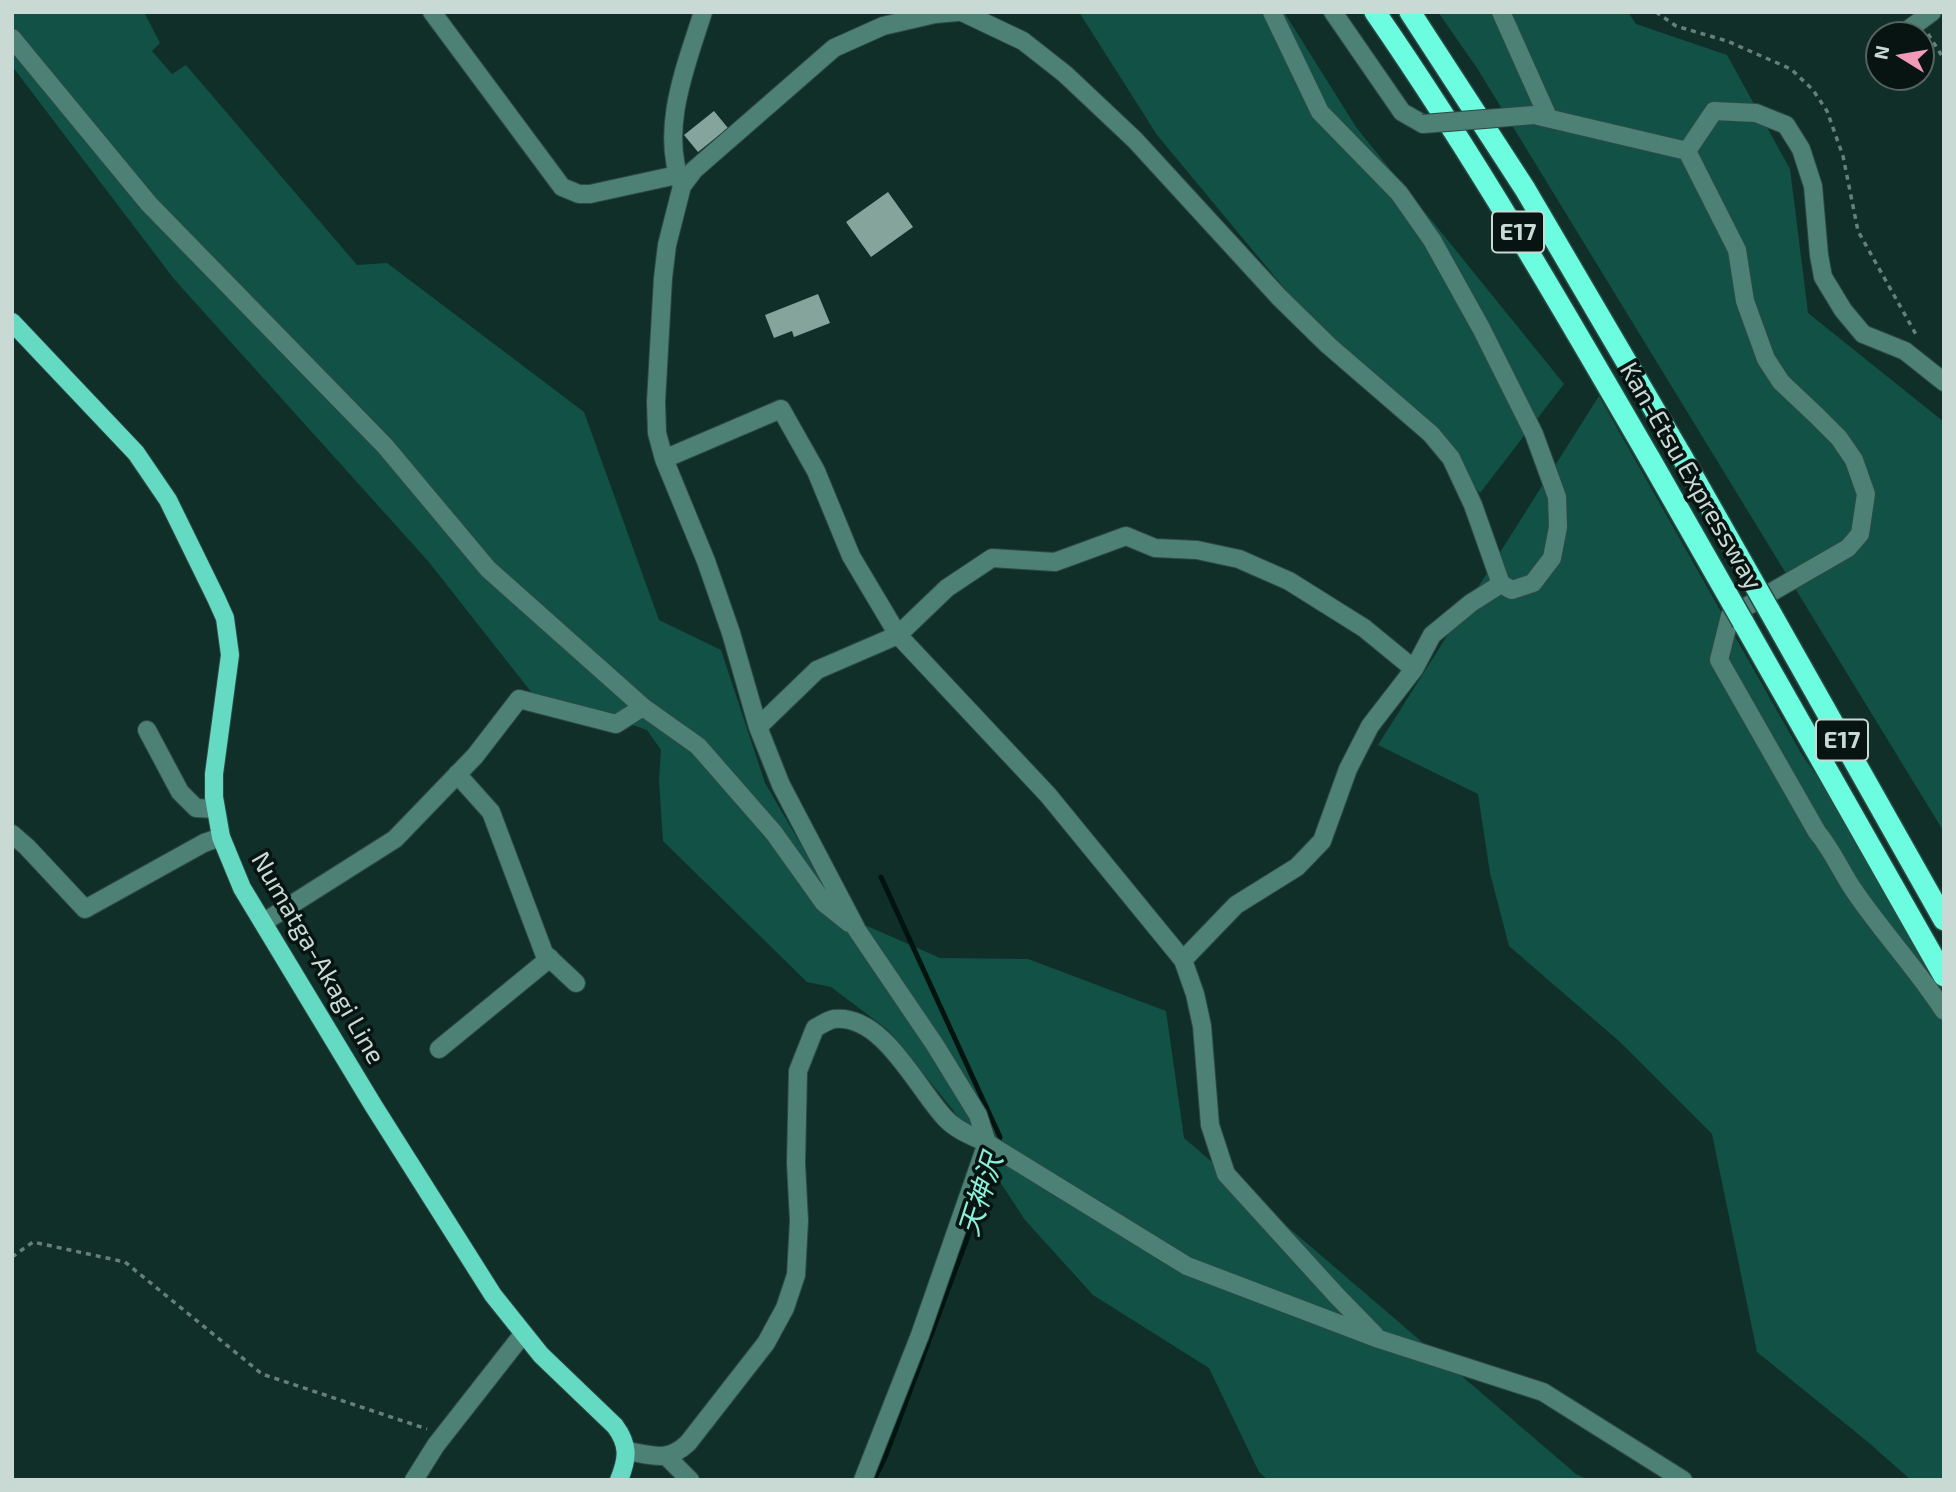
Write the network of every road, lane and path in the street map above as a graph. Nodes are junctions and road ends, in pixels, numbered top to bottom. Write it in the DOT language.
graph roads {
  1 [pos="432,12"];
  2 [pos="703,12"];
  3 [pos="960,12"];
  4 [pos="1272,12"];
  5 [pos="1333,12"];
  6 [pos="1375,12"];
  7 [pos="1410,12"];
  8 [pos="1501,12"];
  9 [pos="1926,17"];
  10 [pos="12,38"];
  11 [pos="1944,59"];
  12 [pos="1541,116"];
  13 [pos="1688,151"];
  14 [pos="679,181"];
  15 [pos="12,322"];
  16 [pos="1944,382"];
  17 [pos="664,459"];
  18 [pos="1502,584"];
  19 [pos="898,635"];
  20 [pos="1414,669"];
  21 [pos="643,707"];
  22 [pos="758,727"];
  23 [pos="147,730"];
  24 [pos="457,774"];
  25 [pos="215,810"];
  26 [pos="12,834"];
  27 [pos="220,837"];
  28 [pos="1944,919"];
  29 [pos="264,922"];
  30 [pos="857,930"];
  31 [pos="550,958"];
  32 [pos="1182,960"];
  33 [pos="1944,976"];
  34 [pos="576,983"];
  35 [pos="1944,1011"];
  36 [pos="439,1049"];
  37 [pos="987,1143"];
  38 [pos="12,1257"];
  39 [pos="523,1334"];
  40 [pos="1379,1339"];
  41 [pos="444,1435"];
  42 [pos="627,1451"];
  43 [pos="667,1457"];
  44 [pos="864,1479"];
  45 [pos="414,1480"];
  46 [pos="619,1480"];
  47 [pos="690,1480"];
  48 [pos="1683,1480"];
  1 -- 14 [label="street"];
  2 -- 14 [label="street"];
  3 -- 14 [label="street"];
  3 -- 18 [label="street"];
  4 -- 18 [label="street"];
  5 -- 12 [label="street, bridge"];
  6 -- 33 [label="highway, Kan-Etsu Expressway / E17, bridge"];
  7 -- 28 [label="highway, Kan-Etsu Expressway / E17, bridge"];
  8 -- 12 [label="street"];
  9 -- 11 [label="path"];
  10 -- 21 [label="street"];
  12 -- 13 [label="street"];
  13 -- 16 [label="street"];
  13 -- 35 [label="street"];
  14 -- 17 [label="street"];
  15 -- 25 [label="main road, Numatga-Akagi Line"];
  17 -- 19 [label="street"];
  17 -- 22 [label="street"];
  18 -- 20 [label="street"];
  19 -- 20 [label="street"];
  19 -- 22 [label="street"];
  19 -- 32 [label="street"];
  20 -- 32 [label="street"];
  21 -- 24 [label="street"];
  21 -- 30 [label="street"];
  22 -- 30 [label="street"];
  23 -- 25 [label="street"];
  24 -- 29 [label="street"];
  24 -- 31 [label="street"];
  25 -- 27 [label="main road, Numatga-Akagi Line"];
  26 -- 27 [label="street"];
  27 -- 29 [label="main road, Numatga-Akagi Line"];
  29 -- 39 [label="main road, Numatga-Akagi Line"];
  30 -- 37 [label="street"];
  31 -- 34 [label="street"];
  31 -- 36 [label="street"];
  32 -- 40 [label="street"];
  37 -- 40 [label="street"];
  37 -- 43 [label="street"];
  37 -- 44 [label="street"];
  38 -- 41 [label="path"];
  39 -- 41 [label="street"];
  39 -- 42 [label="main road, Numatga-Akagi Line"];
  40 -- 48 [label="street"];
  41 -- 45 [label="street"];
  42 -- 43 [label="street"];
  42 -- 46 [label="main road"];
  43 -- 47 [label="street"];
}
